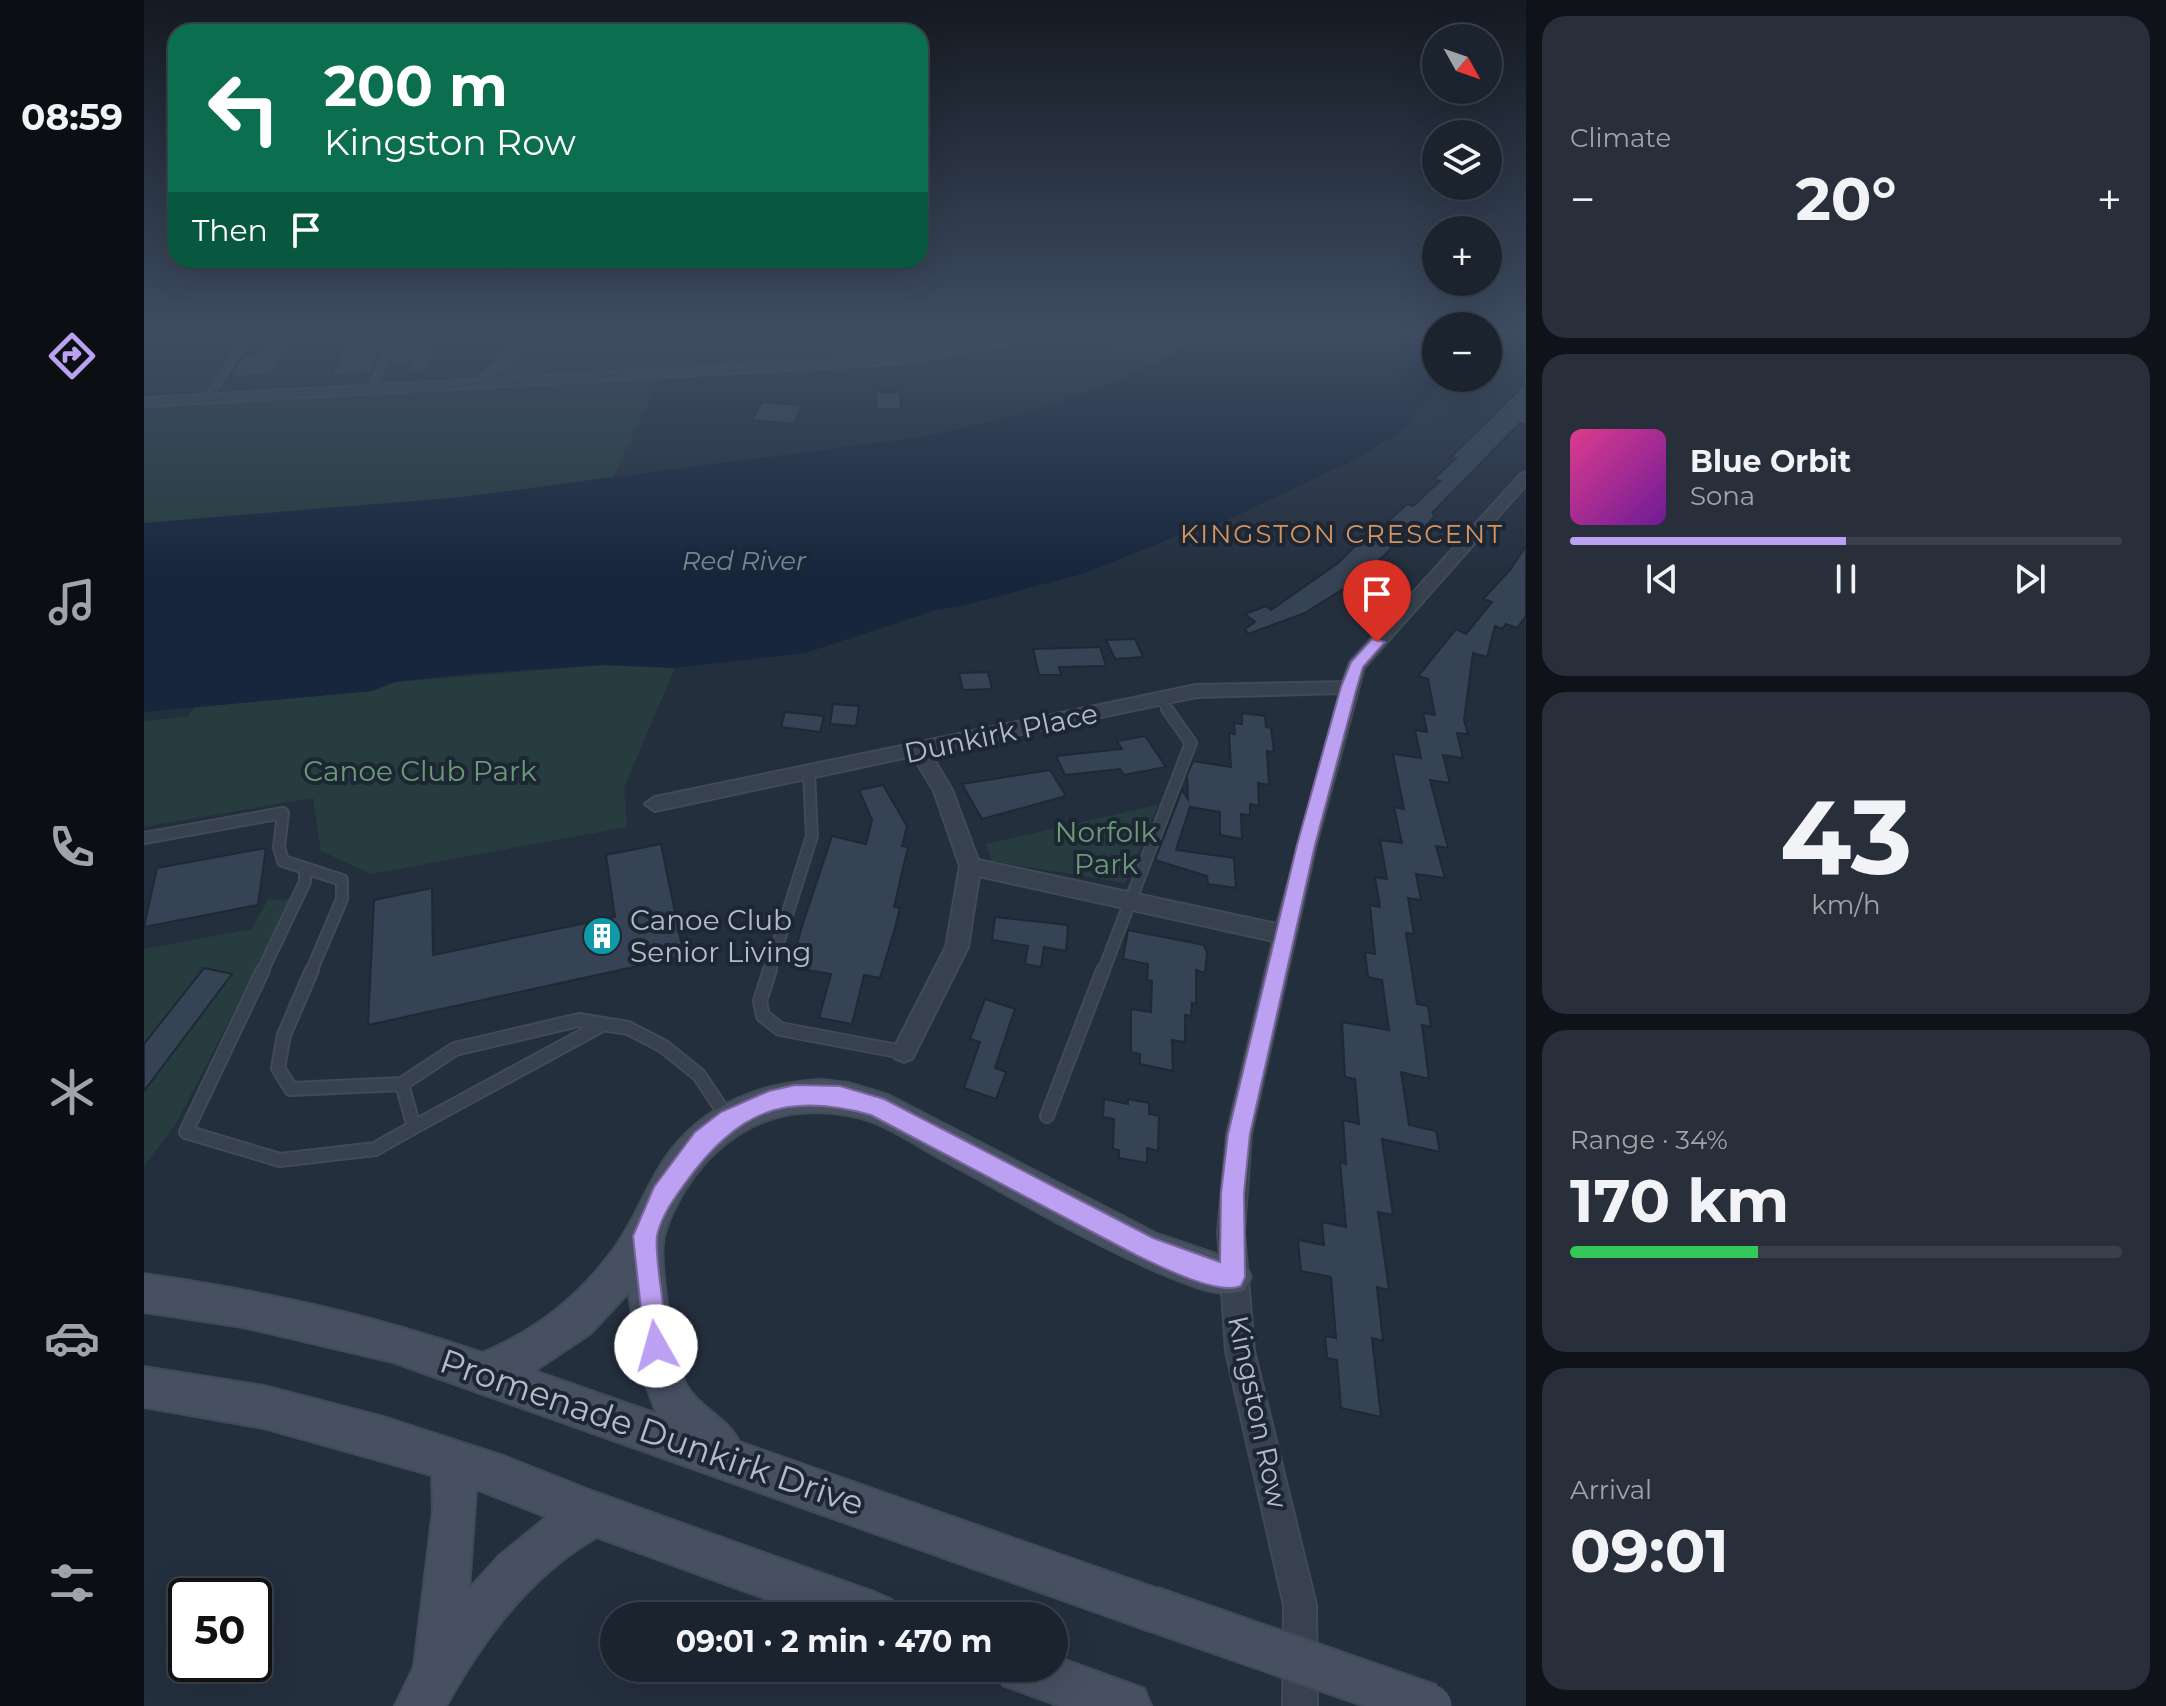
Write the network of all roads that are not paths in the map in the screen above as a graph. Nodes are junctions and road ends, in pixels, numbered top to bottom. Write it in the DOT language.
graph roads {
  1 [pos="1526,477"];
  2 [pos="1349,687"];
  3 [pos="1160,699"];
  4 [pos="919,751"];
  5 [pos="809,773"];
  6 [pos="655,804"];
  7 [pos="144,838"];
  8 [pos="970,866"];
  9 [pos="305,870"];
  10 [pos="1129,901"];
  11 [pos="1285,935"];
  12 [pos="606,1023"];
  13 [pos="904,1052"];
  14 [pos="402,1084"];
  15 [pos="1047,1116"];
  16 [pos="729,1119"];
  17 [pos="414,1127"];
  18 [pos="645,1236"];
  19 [pos="1232,1277"];
  20 [pos="144,1293"];
  21 [pos="485,1372"];
  22 [pos="144,1387"];
  23 [pos="453,1461"];
  24 [pos="737,1461"];
  25 [pos="594,1514"];
  26 [pos="837,1602"];
  27 [pos="1059,1682"];
  28 [pos="429,1688"];
  29 [pos="1127,1706"];
  30 [pos="1300,1706"];
  31 [pos="1430,1706"];
  1 -- 2 [label="street, Kingston Row"];
  2 -- 3 [label="street, Dunkirk Place"];
  2 -- 11 [label="street, Kingston Row"];
  3 -- 4 [label="street, Dunkirk Place"];
  3 -- 10 [label="lane"];
  4 -- 5 [label="street, Dunkirk Place"];
  4 -- 8 [label="street"];
  5 -- 6 [label="street, Dunkirk Place"];
  5 -- 13 [label="lane"];
  7 -- 9 [label="lane"];
  8 -- 10 [label="street"];
  8 -- 13 [label="street"];
  9 -- 14 [label="lane"];
  9 -- 17 [label="lane"];
  10 -- 11 [label="street"];
  10 -- 15 [label="lane"];
  11 -- 19 [label="street, Kingston Row"];
  12 -- 14 [label="lane"];
  12 -- 16 [label="lane"];
  12 -- 17 [label="lane"];
  14 -- 17 [label="lane"];
  16 -- 18 [label="main road"];
  16 -- 19 [label="main road"];
  18 -- 21 [label="main road"];
  18 -- 24 [label="main road"];
  19 -- 30 [label="street, Kingston Row"];
  20 -- 21 [label="main road, Promenade Dunkirk Drive"];
  21 -- 24 [label="main road, Promenade Dunkirk Drive"];
  22 -- 23 [label="main road"];
  23 -- 25 [label="main road"];
  23 -- 28 [label="main road"];
  24 -- 31 [label="main road, Promenade Dunkirk Drive, bridge"];
  25 -- 26 [label="main road"];
  25 -- 28 [label="main road"];
  27 -- 29 [label="main road"];
}
